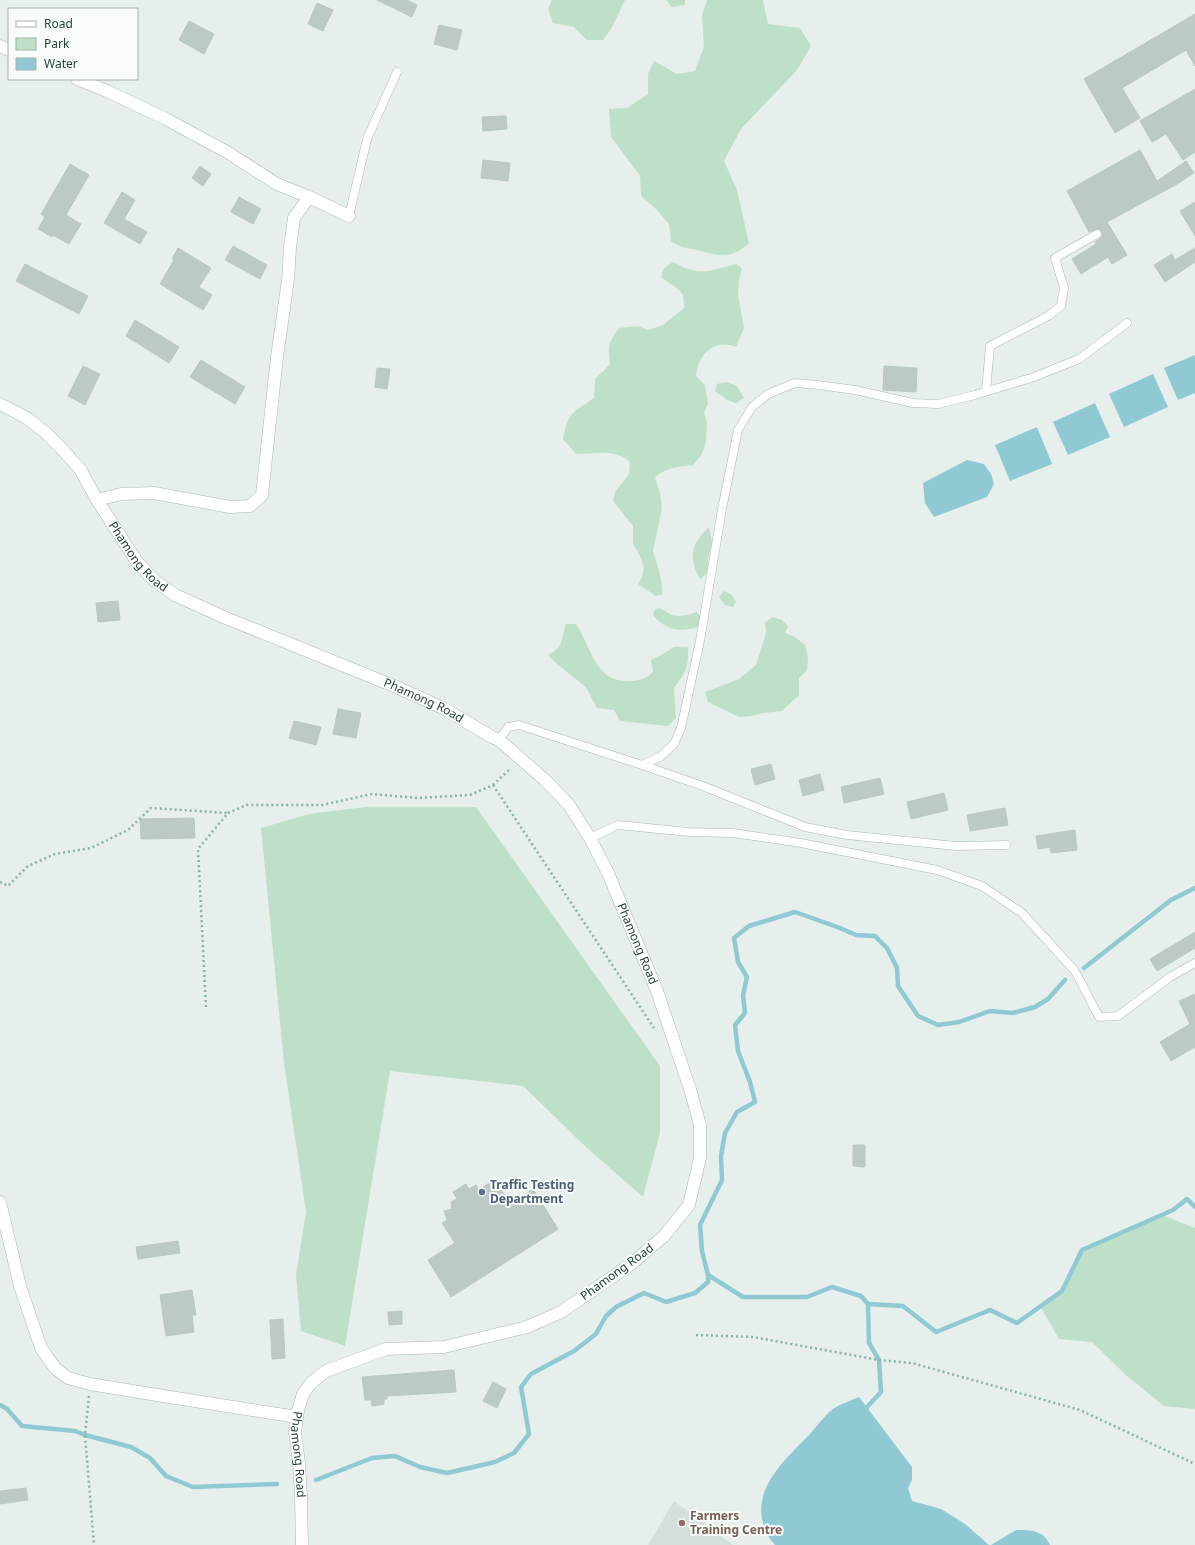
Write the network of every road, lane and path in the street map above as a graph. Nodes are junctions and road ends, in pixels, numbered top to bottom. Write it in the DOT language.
graph roads {
  1 [pos="397,72"];
  2 [pos="80,80"];
  3 [pos="309,196"];
  4 [pos="349,216"];
  5 [pos="1097,234"];
  6 [pos="1127,323"];
  7 [pos="986,391"];
  8 [pos="0,404"];
  9 [pos="97,500"];
  10 [pos="499,740"];
  11 [pos="521,758"];
  12 [pos="642,765"];
  13 [pos="493,785"];
  14 [pos="228,813"];
  15 [pos="590,838"];
  16 [pos="1006,844"];
  17 [pos="0,882"];
  18 [pos="1195,963"];
  19 [pos="206,1007"];
  20 [pos="656,1031"];
  21 [pos="0,1202"];
  22 [pos="696,1335"];
  23 [pos="90,1384"];
  24 [pos="297,1417"];
  25 [pos="1195,1464"];
  26 [pos="94,1545"];
  27 [pos="302,1545"];
  1 -- 4 [label="lane"];
  2 -- 3 [label="street"];
  3 -- 4 [label="street"];
  3 -- 9 [label="street"];
  5 -- 7 [label="lane"];
  6 -- 7 [label="lane"];
  7 -- 12 [label="lane"];
  8 -- 9 [label="street, Phamong Road"];
  9 -- 10 [label="street, Phamong Road"];
  10 -- 11 [label="street, Phamong Road"];
  10 -- 12 [label="lane"];
  11 -- 13 [label="path"];
  11 -- 15 [label="street, Phamong Road"];
  12 -- 16 [label="lane"];
  13 -- 14 [label="path"];
  13 -- 20 [label="path"];
  14 -- 17 [label="path"];
  14 -- 19 [label="path"];
  15 -- 18 [label="lane"];
  15 -- 24 [label="street, Phamong Road"];
  21 -- 23 [label="street"];
  22 -- 25 [label="path"];
  23 -- 24 [label="street"];
  23 -- 26 [label="path"];
  24 -- 27 [label="street, Phamong Road"];
}
